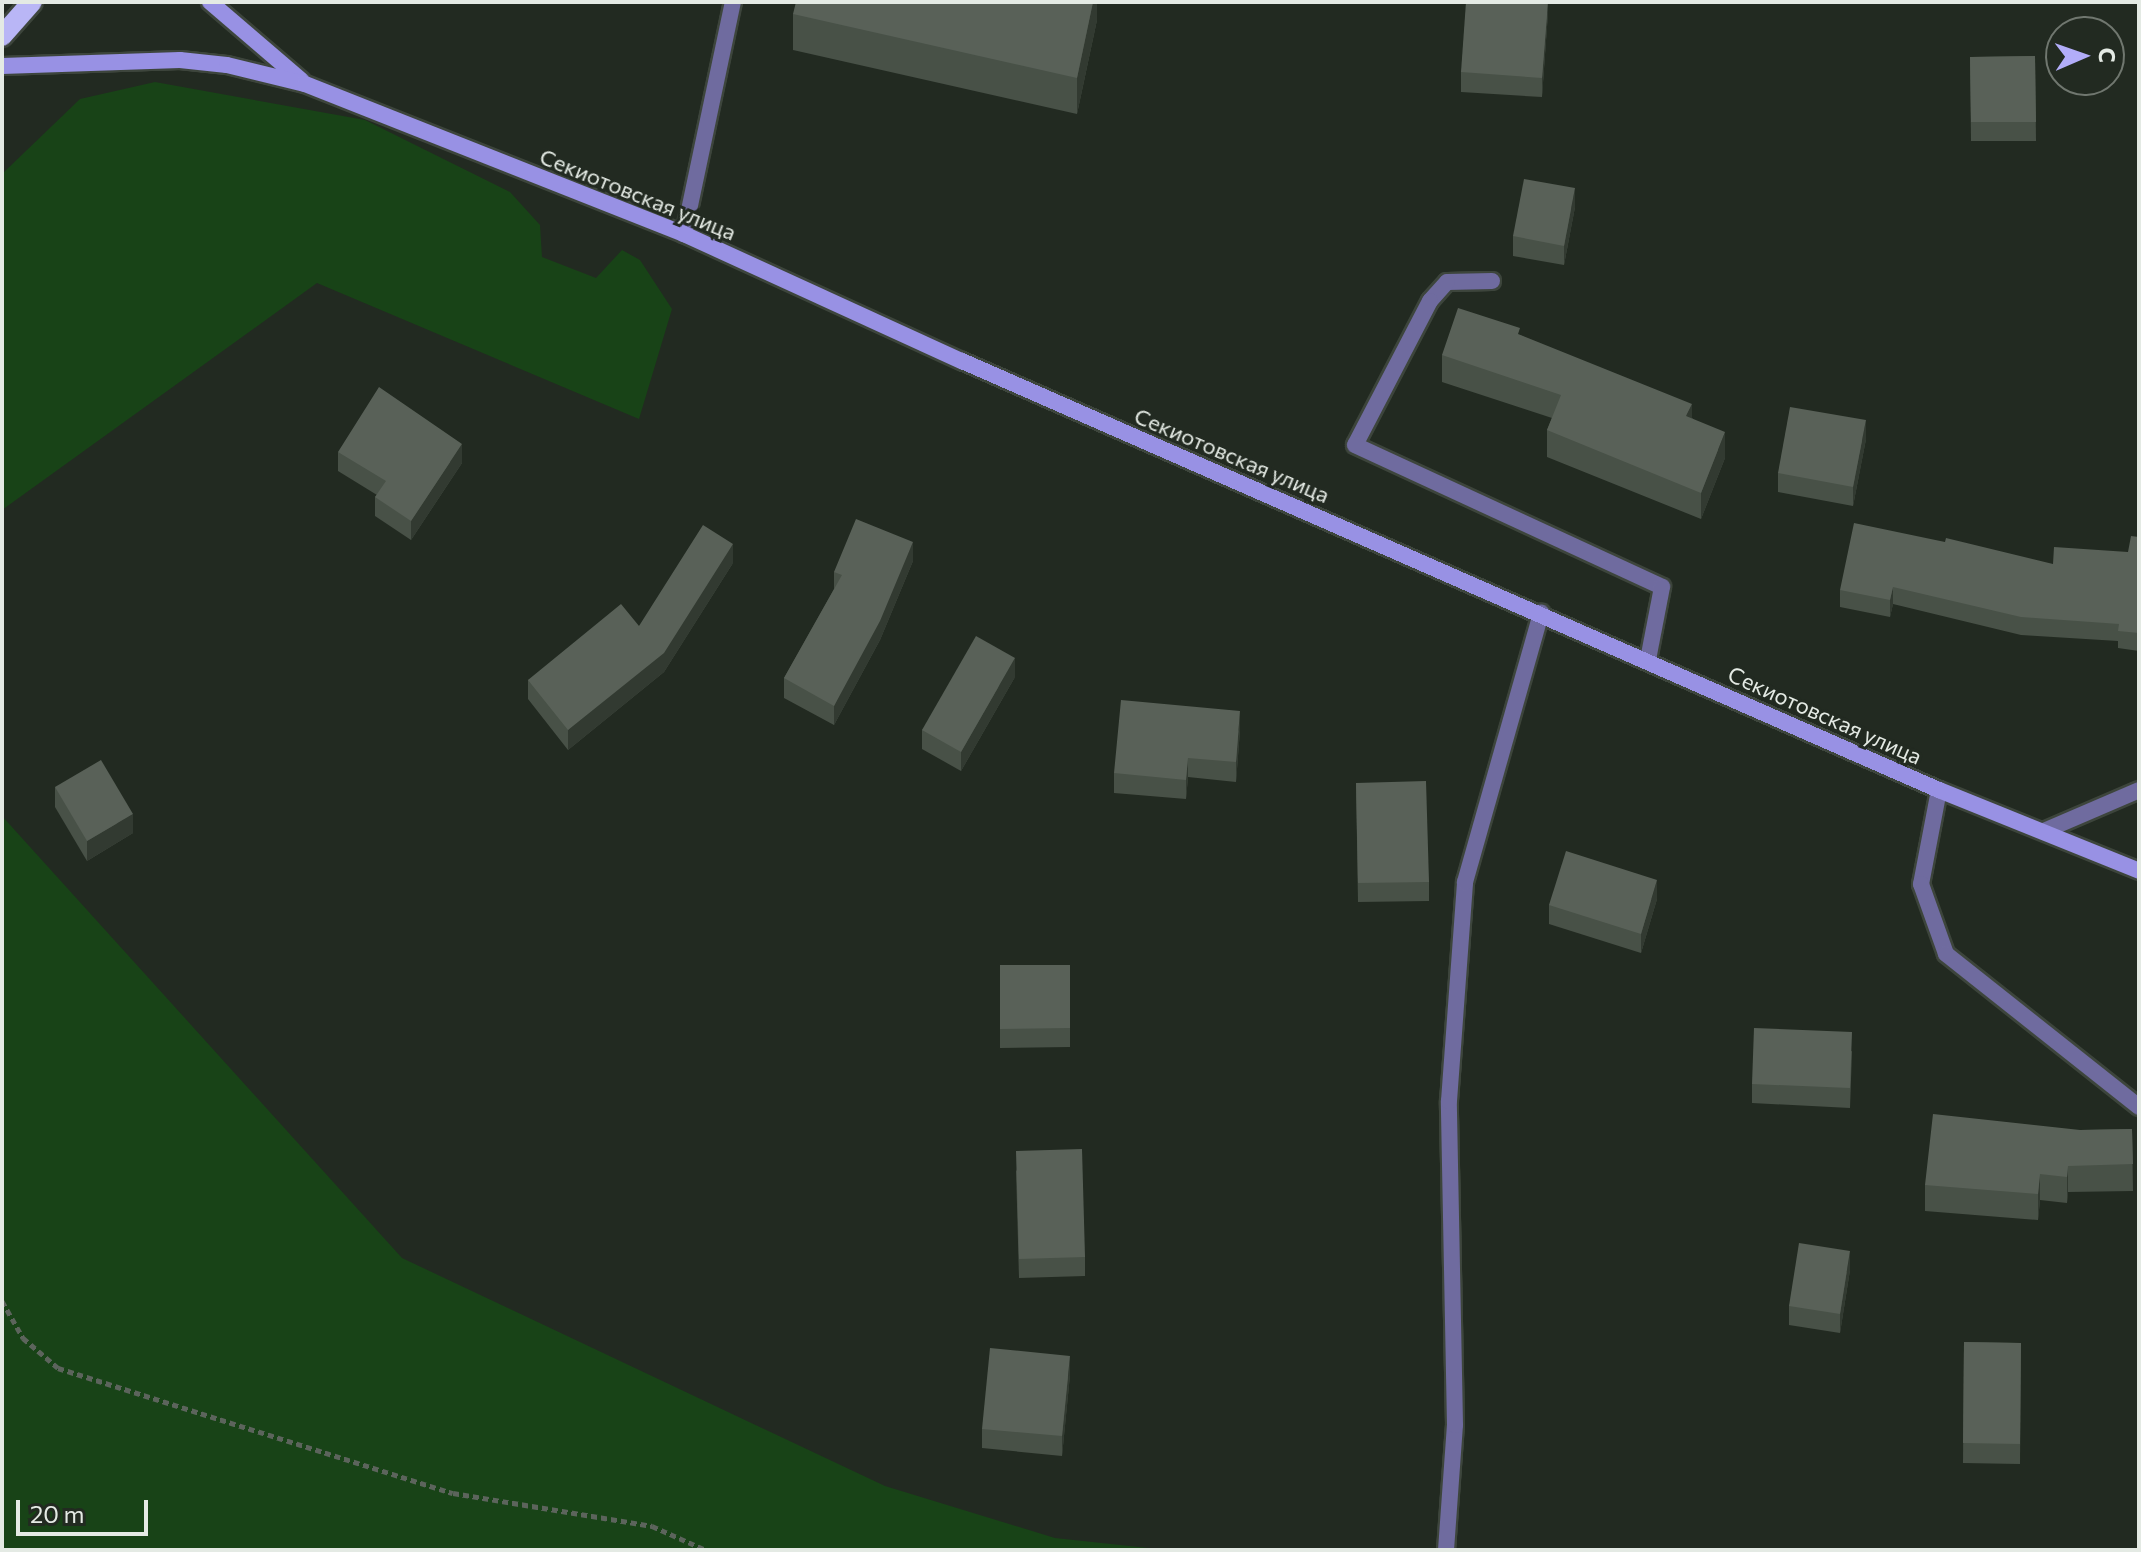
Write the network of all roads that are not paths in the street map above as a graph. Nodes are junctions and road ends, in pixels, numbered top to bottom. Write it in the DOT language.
graph roads {
  1 [pos="32,2"];
  2 [pos="210,2"];
  3 [pos="733,2"];
  4 [pos="2,36"];
  5 [pos="2,66"];
  6 [pos="305,84"];
  7 [pos="684,234"];
  8 [pos="1492,281"];
  9 [pos="1541,613"];
  10 [pos="1648,660"];
  11 [pos="1939,790"];
  12 [pos="2139,790"];
  13 [pos="2044,831"];
  14 [pos="2139,871"];
  15 [pos="2139,1107"];
  16 [pos="1446,1550"];
  1 -- 4 [label="main road"];
  2 -- 6 [label="main road"];
  3 -- 7 [label="street"];
  5 -- 6 [label="main road"];
  6 -- 7 [label="main road, Секиотовская улица"];
  7 -- 9 [label="main road, Секиотовская улица"];
  8 -- 10 [label="street"];
  9 -- 10 [label="main road, Секиотовская улица"];
  9 -- 16 [label="street"];
  10 -- 11 [label="main road, Секиотовская улица"];
  11 -- 13 [label="main road, Секиотовская улица"];
  11 -- 15 [label="street"];
  12 -- 13 [label="street"];
  13 -- 14 [label="main road, Секиотовская улица"];
}
